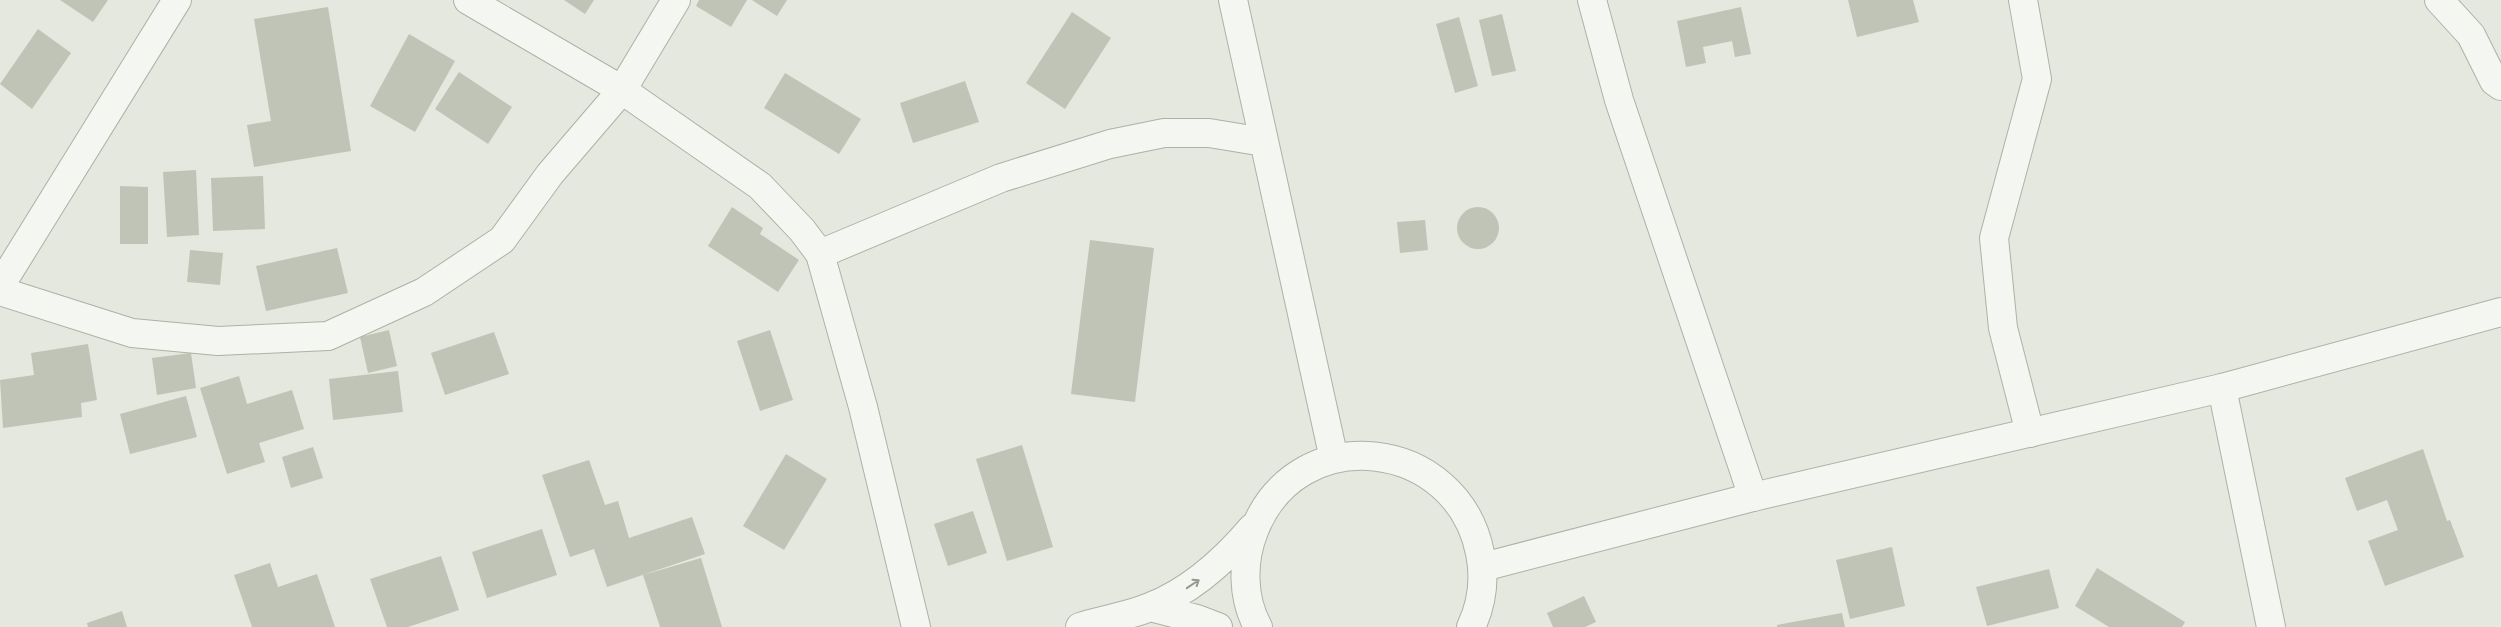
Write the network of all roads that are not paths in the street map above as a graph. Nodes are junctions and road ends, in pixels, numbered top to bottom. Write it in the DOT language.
graph roads {
  1 [pos="177,0"];
  2 [pos="468,0"];
  3 [pos="676,0"];
  4 [pos="1233,0"];
  5 [pos="1592,0"];
  6 [pos="2023,0"];
  7 [pos="2439,0"];
  8 [pos="2501,86"];
  9 [pos="622,90"];
  10 [pos="1264,142"];
  11 [pos="820,254"];
  12 [pos="0,286"];
  13 [pos="0,291"];
  14 [pos="2501,312"];
  15 [pos="2222,388"];
  16 [pos="2030,433"];
  17 [pos="1334,459"];
  18 [pos="1753,497"];
  19 [pos="1258,521"];
  20 [pos="1483,568"];
  21 [pos="1150,607"];
  22 [pos="916,627"];
  23 [pos="1080,627"];
  24 [pos="1218,627"];
  25 [pos="1258,627"];
  26 [pos="1471,627"];
  27 [pos="2271,627"];
  1 -- 12 [label="street"];
  2 -- 9 [label="street"];
  3 -- 9 [label="street"];
  4 -- 10 [label="street"];
  5 -- 18 [label="street"];
  6 -- 16 [label="street"];
  7 -- 8 [label="street"];
  9 -- 11 [label="street"];
  9 -- 13 [label="street"];
  10 -- 11 [label="street"];
  10 -- 17 [label="street"];
  11 -- 22 [label="street"];
  14 -- 15 [label="street"];
  15 -- 16 [label="street"];
  15 -- 27 [label="street"];
  16 -- 18 [label="street"];
  17 -- 19 [label="street"];
  17 -- 20 [label="street"];
  18 -- 20 [label="street"];
  21 -- 19 [label="street, one-way"];
  19 -- 25 [label="street"];
  20 -- 26 [label="street"];
  21 -- 23 [label="street"];
  21 -- 24 [label="street"];
}
